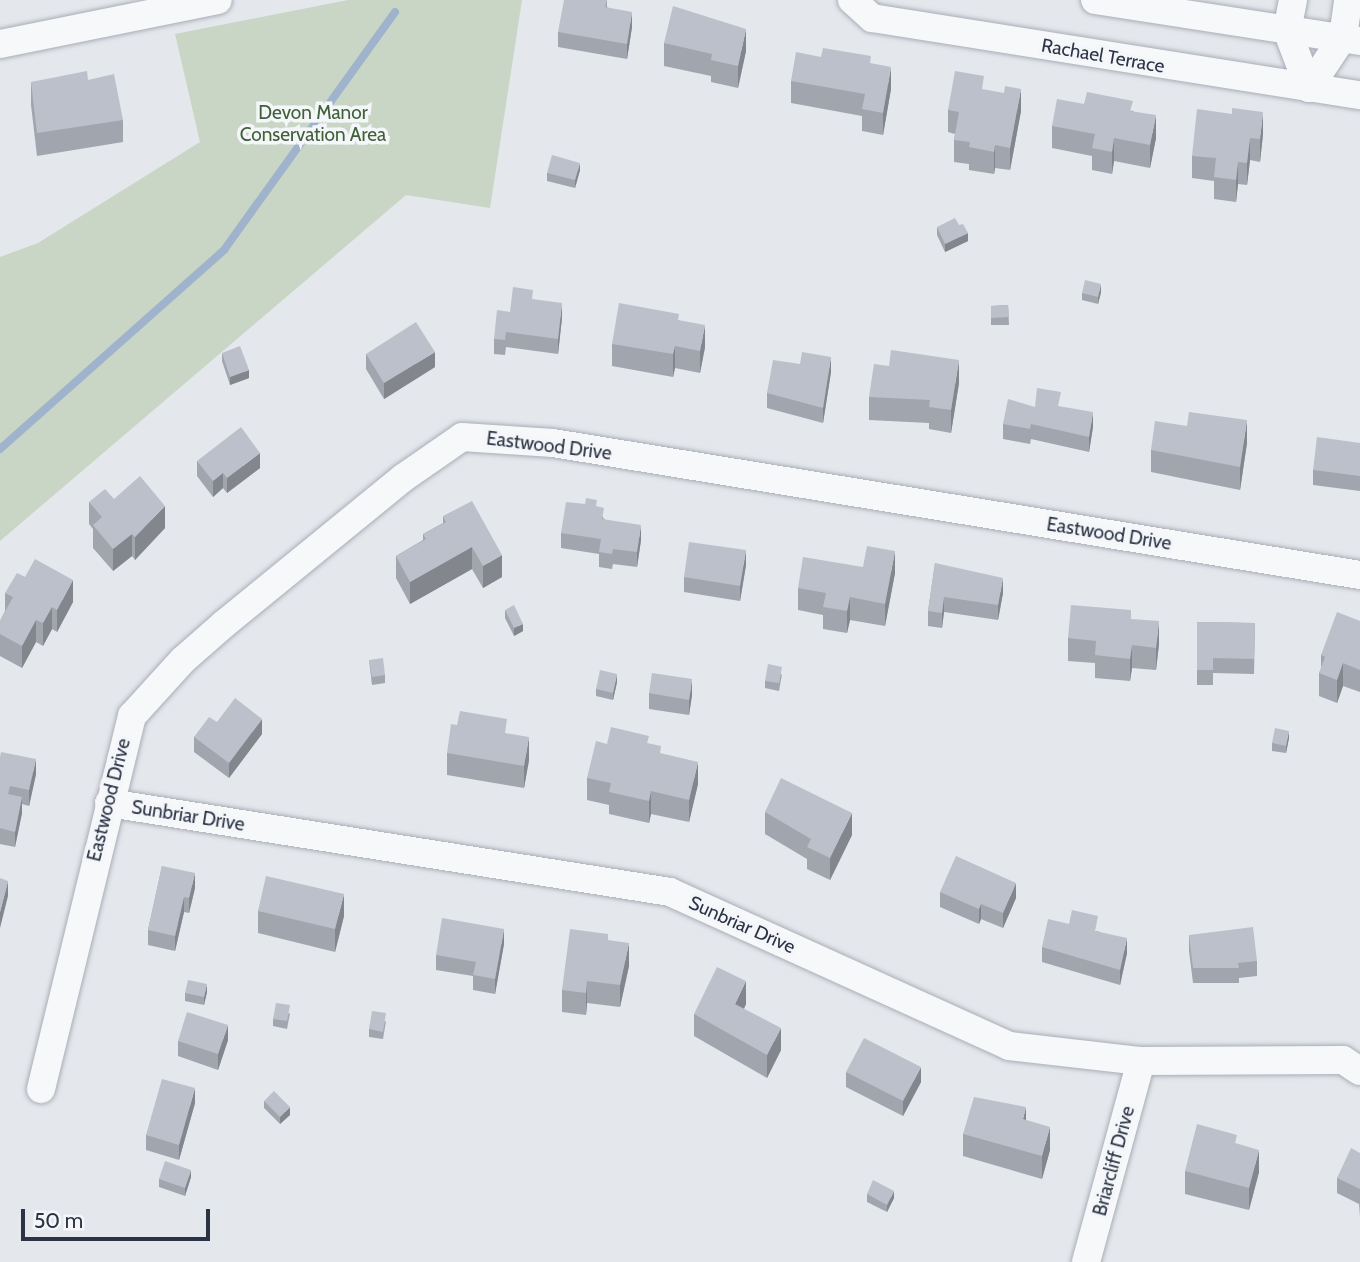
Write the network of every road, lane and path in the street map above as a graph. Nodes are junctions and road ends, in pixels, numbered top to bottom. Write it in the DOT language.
graph roads {
  1 [pos="218,0"];
  2 [pos="852,0"];
  3 [pos="1095,0"];
  4 [pos="1293,0"];
  5 [pos="1348,0"];
  6 [pos="1287,30"];
  7 [pos="1351,39"];
  8 [pos="0,44"];
  9 [pos="1309,88"];
  10 [pos="1360,95"];
  11 [pos="1360,575"];
  12 [pos="109,803"];
  13 [pos="1141,1061"];
  14 [pos="1360,1071"];
  15 [pos="41,1089"];
  16 [pos="1086,1262"];
  1 -- 8 [label="street"];
  2 -- 9 [label="street, Rachael Terrace"];
  3 -- 6 [label="street"];
  4 -- 6 [label="street"];
  5 -- 7 [label="street"];
  6 -- 7 [label="street"];
  6 -- 9 [label="street"];
  7 -- 9 [label="street"];
  9 -- 10 [label="street, Rachael Terrace"];
  11 -- 12 [label="street, Eastwood Drive"];
  12 -- 13 [label="street, Sunbriar Drive"];
  12 -- 15 [label="street, Eastwood Drive"];
  13 -- 14 [label="street, Sunbriar Drive"];
  13 -- 16 [label="street, Briarcliff Drive"];
}
